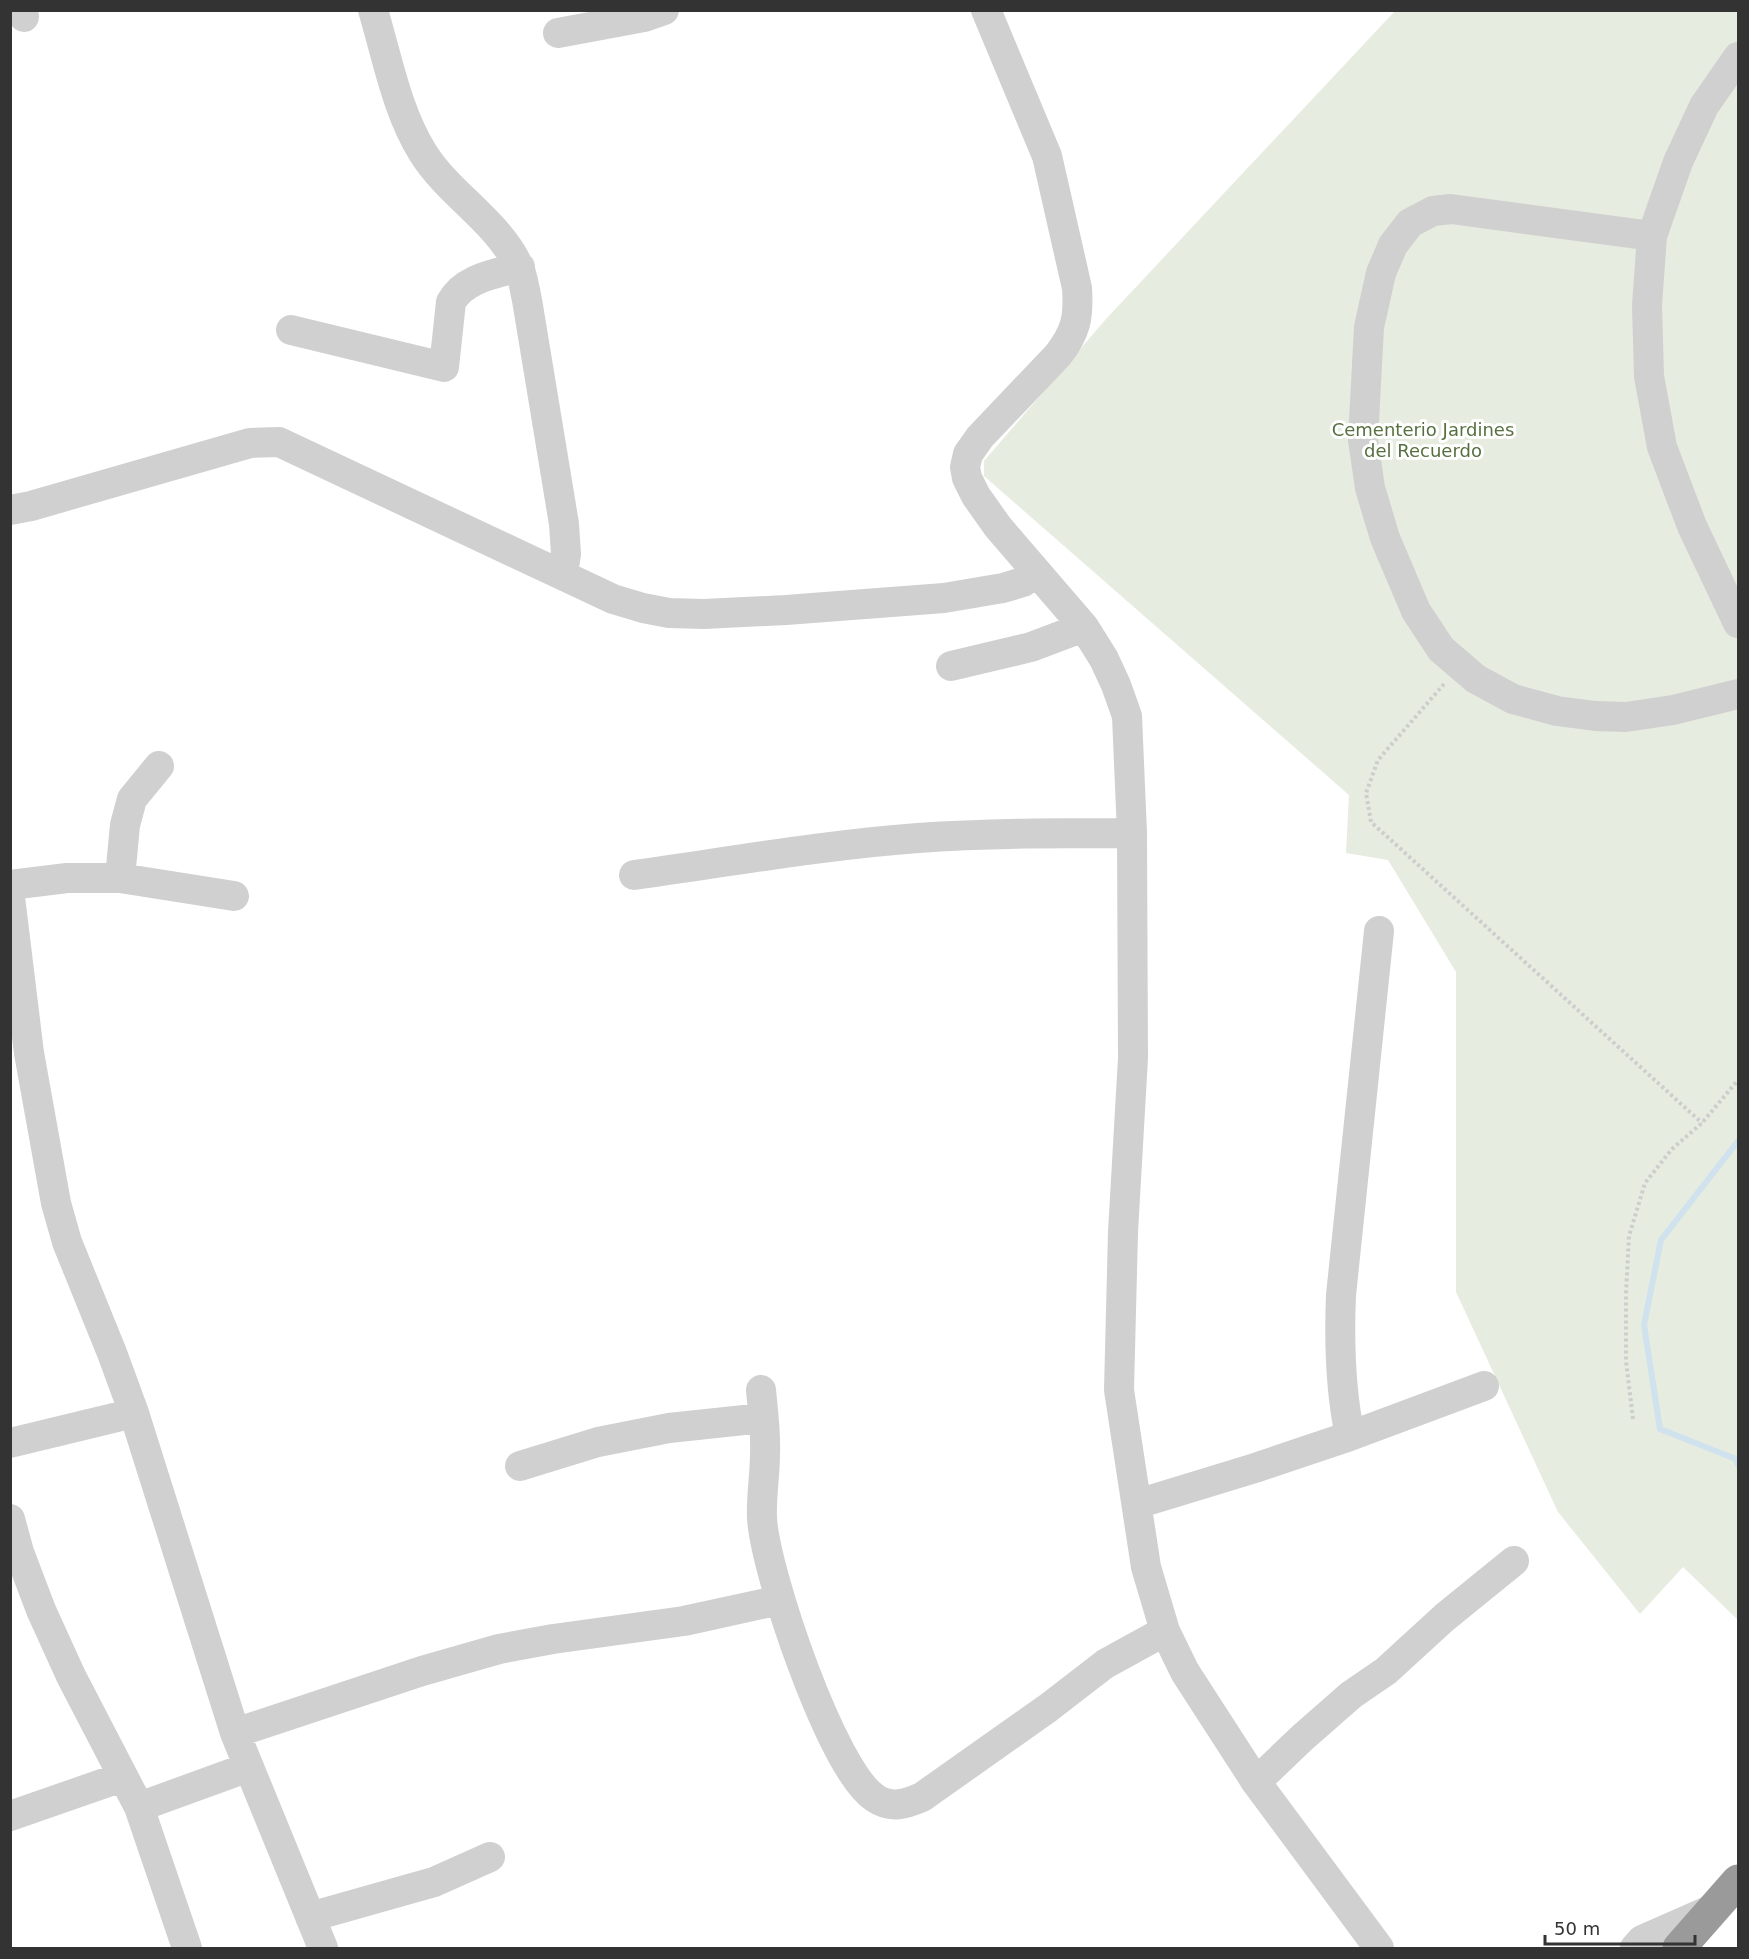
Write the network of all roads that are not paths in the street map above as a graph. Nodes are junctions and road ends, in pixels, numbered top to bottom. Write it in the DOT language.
graph roads {
  1 [pos="373,10"];
  2 [pos="664,10"];
  3 [pos="986,10"];
  4 [pos="558,33"];
  5 [pos="1738,57"];
  6 [pos="1652,236"];
  7 [pos="520,267"];
  8 [pos="291,330"];
  9 [pos="10,510"];
  10 [pos="1036,572"];
  11 [pos="563,574"];
  12 [pos="1738,623"];
  13 [pos="1084,627"];
  14 [pos="951,666"];
  15 [pos="1738,694"];
  16 [pos="159,766"];
  17 [pos="1132,833"];
  18 [pos="634,875"];
  19 [pos="120,878"];
  20 [pos="10,885"];
  21 [pos="234,896"];
  22 [pos="10,897"];
  23 [pos="1379,931"];
  24 [pos="1484,1386"];
  25 [pos="134,1413"];
  26 [pos="1350,1436"];
  27 [pos="10,1443"];
  28 [pos="520,1466"];
  29 [pos="1137,1503"];
  30 [pos="10,1519"];
  31 [pos="1514,1561"];
  32 [pos="780,1600"];
  33 [pos="1165,1631"];
  34 [pos="235,1732"];
  35 [pos="249,1767"];
  36 [pos="122,1777"];
  37 [pos="1256,1782"];
  38 [pos="139,1808"];
  39 [pos="10,1816"];
  40 [pos="490,1857"];
  41 [pos="1738,1881"];
  42 [pos="1715,1908"];
  43 [pos="310,1917"];
  44 [pos="187,1948"];
  45 [pos="323,1948"];
  46 [pos="1378,1948"];
  47 [pos="1635,1948"];
  48 [pos="1678,1948"];
  1 -- 7 [label="street"];
  2 -- 4 [label="street"];
  3 -- 10 [label="street"];
  5 -- 6 [label="street"];
  6 -- 12 [label="street"];
  6 -- 15 [label="street"];
  7 -- 8 [label="street"];
  7 -- 11 [label="street"];
  9 -- 11 [label="street"];
  10 -- 11 [label="street"];
  10 -- 13 [label="street"];
  13 -- 14 [label="street"];
  13 -- 17 [label="street"];
  16 -- 19 [label="street"];
  17 -- 18 [label="street"];
  17 -- 29 [label="street"];
  19 -- 20 [label="street"];
  19 -- 21 [label="street"];
  22 -- 25 [label="street"];
  23 -- 26 [label="street"];
  24 -- 26 [label="street"];
  25 -- 27 [label="street"];
  25 -- 34 [label="street"];
  26 -- 29 [label="street"];
  28 -- 32 [label="street"];
  29 -- 33 [label="street"];
  30 -- 36 [label="street"];
  31 -- 37 [label="street"];
  32 -- 33 [label="street"];
  32 -- 34 [label="street"];
  33 -- 37 [label="street"];
  34 -- 35 [label="street"];
  35 -- 38 [label="street"];
  35 -- 43 [label="street"];
  36 -- 38 [label="street"];
  36 -- 39 [label="street"];
  37 -- 46 [label="street"];
  38 -- 44 [label="street"];
  40 -- 43 [label="street"];
  41 -- 42 [label="highway"];
  42 -- 47 [label="street"];
  42 -- 48 [label="highway"];
  43 -- 45 [label="street"];
}
